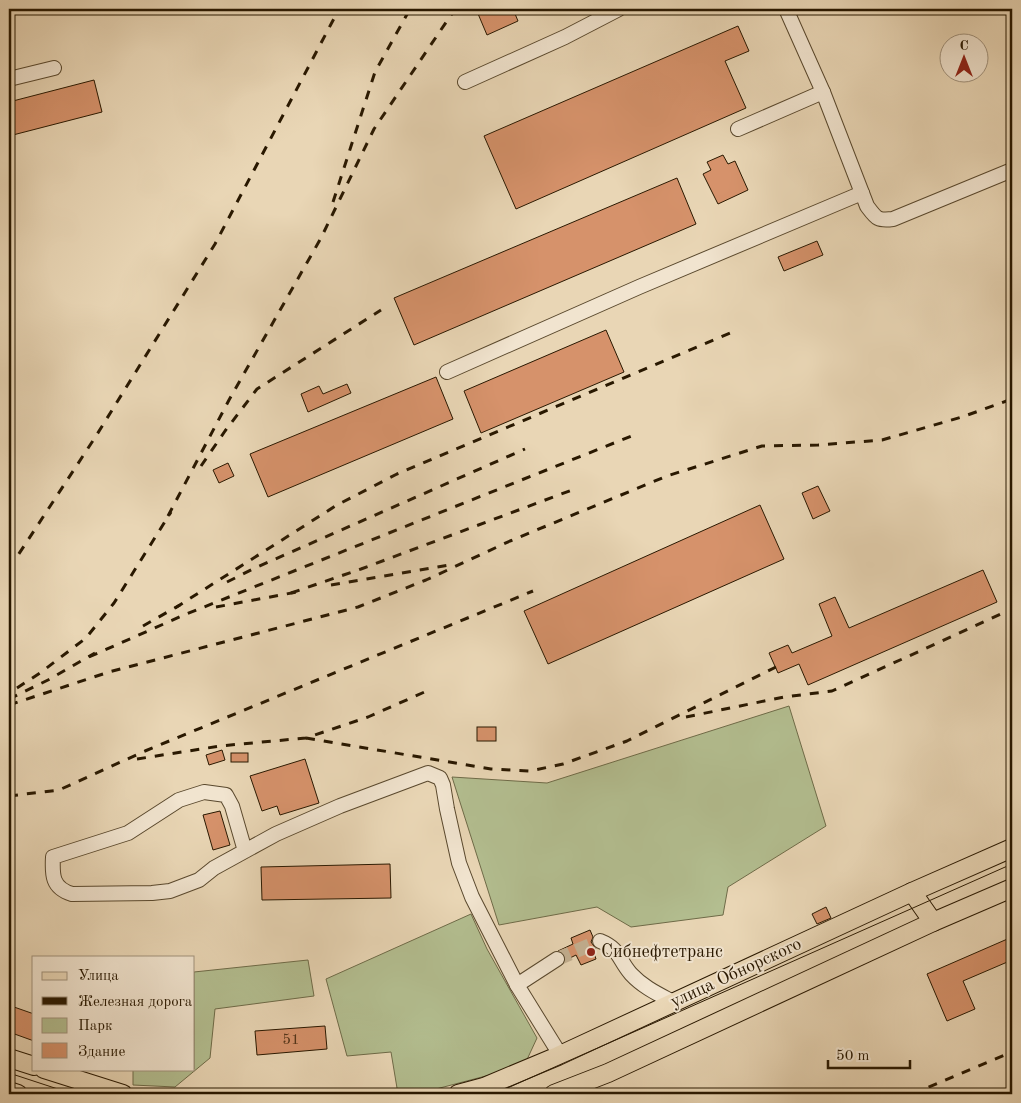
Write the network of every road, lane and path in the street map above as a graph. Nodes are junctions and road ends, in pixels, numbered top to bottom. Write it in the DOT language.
graph roads {
  1 [pos="619,9"];
  2 [pos="786,9"];
  3 [pos="54,68"];
  4 [pos="9,79"];
  5 [pos="465,82"];
  6 [pos="823,92"];
  7 [pos="738,128"];
  8 [pos="1012,170"];
  9 [pos="862,193"];
  10 [pos="447,372"];
  11 [pos="1012,848"];
  12 [pos="244,851"];
  13 [pos="1012,888"];
  14 [pos="912,892"];
  15 [pos="932,922"];
  16 [pos="600,941"];
  17 [pos="557,960"];
  18 [pos="517,985"];
  19 [pos="673,1002"];
  20 [pos="558,1056"];
  21 [pos="9,1058"];
  22 [pos="32,1065"];
  23 [pos="47,1070"];
  24 [pos="9,1091"];
  25 [pos="18,1094"];
  26 [pos="123,1094"];
  27 [pos="458,1094"];
  28 [pos="554,1094"];
  1 -- 5 [label="lane"];
  2 -- 6 [label="lane"];
  3 -- 4 [label="lane"];
  6 -- 7 [label="lane"];
  6 -- 9 [label="lane"];
  8 -- 9 [label="lane"];
  9 -- 10 [label="lane"];
  11 -- 14 [label="main road, улица Обнорского"];
  12 -- 12 [label="lane"];
  12 -- 18 [label="lane"];
  13 -- 15 [label="main road, улица Обнорского"];
  14 -- 15 [label="main road"];
  14 -- 19 [label="main road, улица Обнорского"];
  15 -- 28 [label="main road, улица Обнорского"];
  16 -- 19 [label="lane"];
  17 -- 18 [label="lane"];
  18 -- 20 [label="lane"];
  19 -- 20 [label="main road, улица Обнорского"];
  20 -- 27 [label="main road, улица Обнорского"];
  21 -- 22 [label="main road"];
  23 -- 26 [label="main road"];
  24 -- 25 [label="main road"];
}
